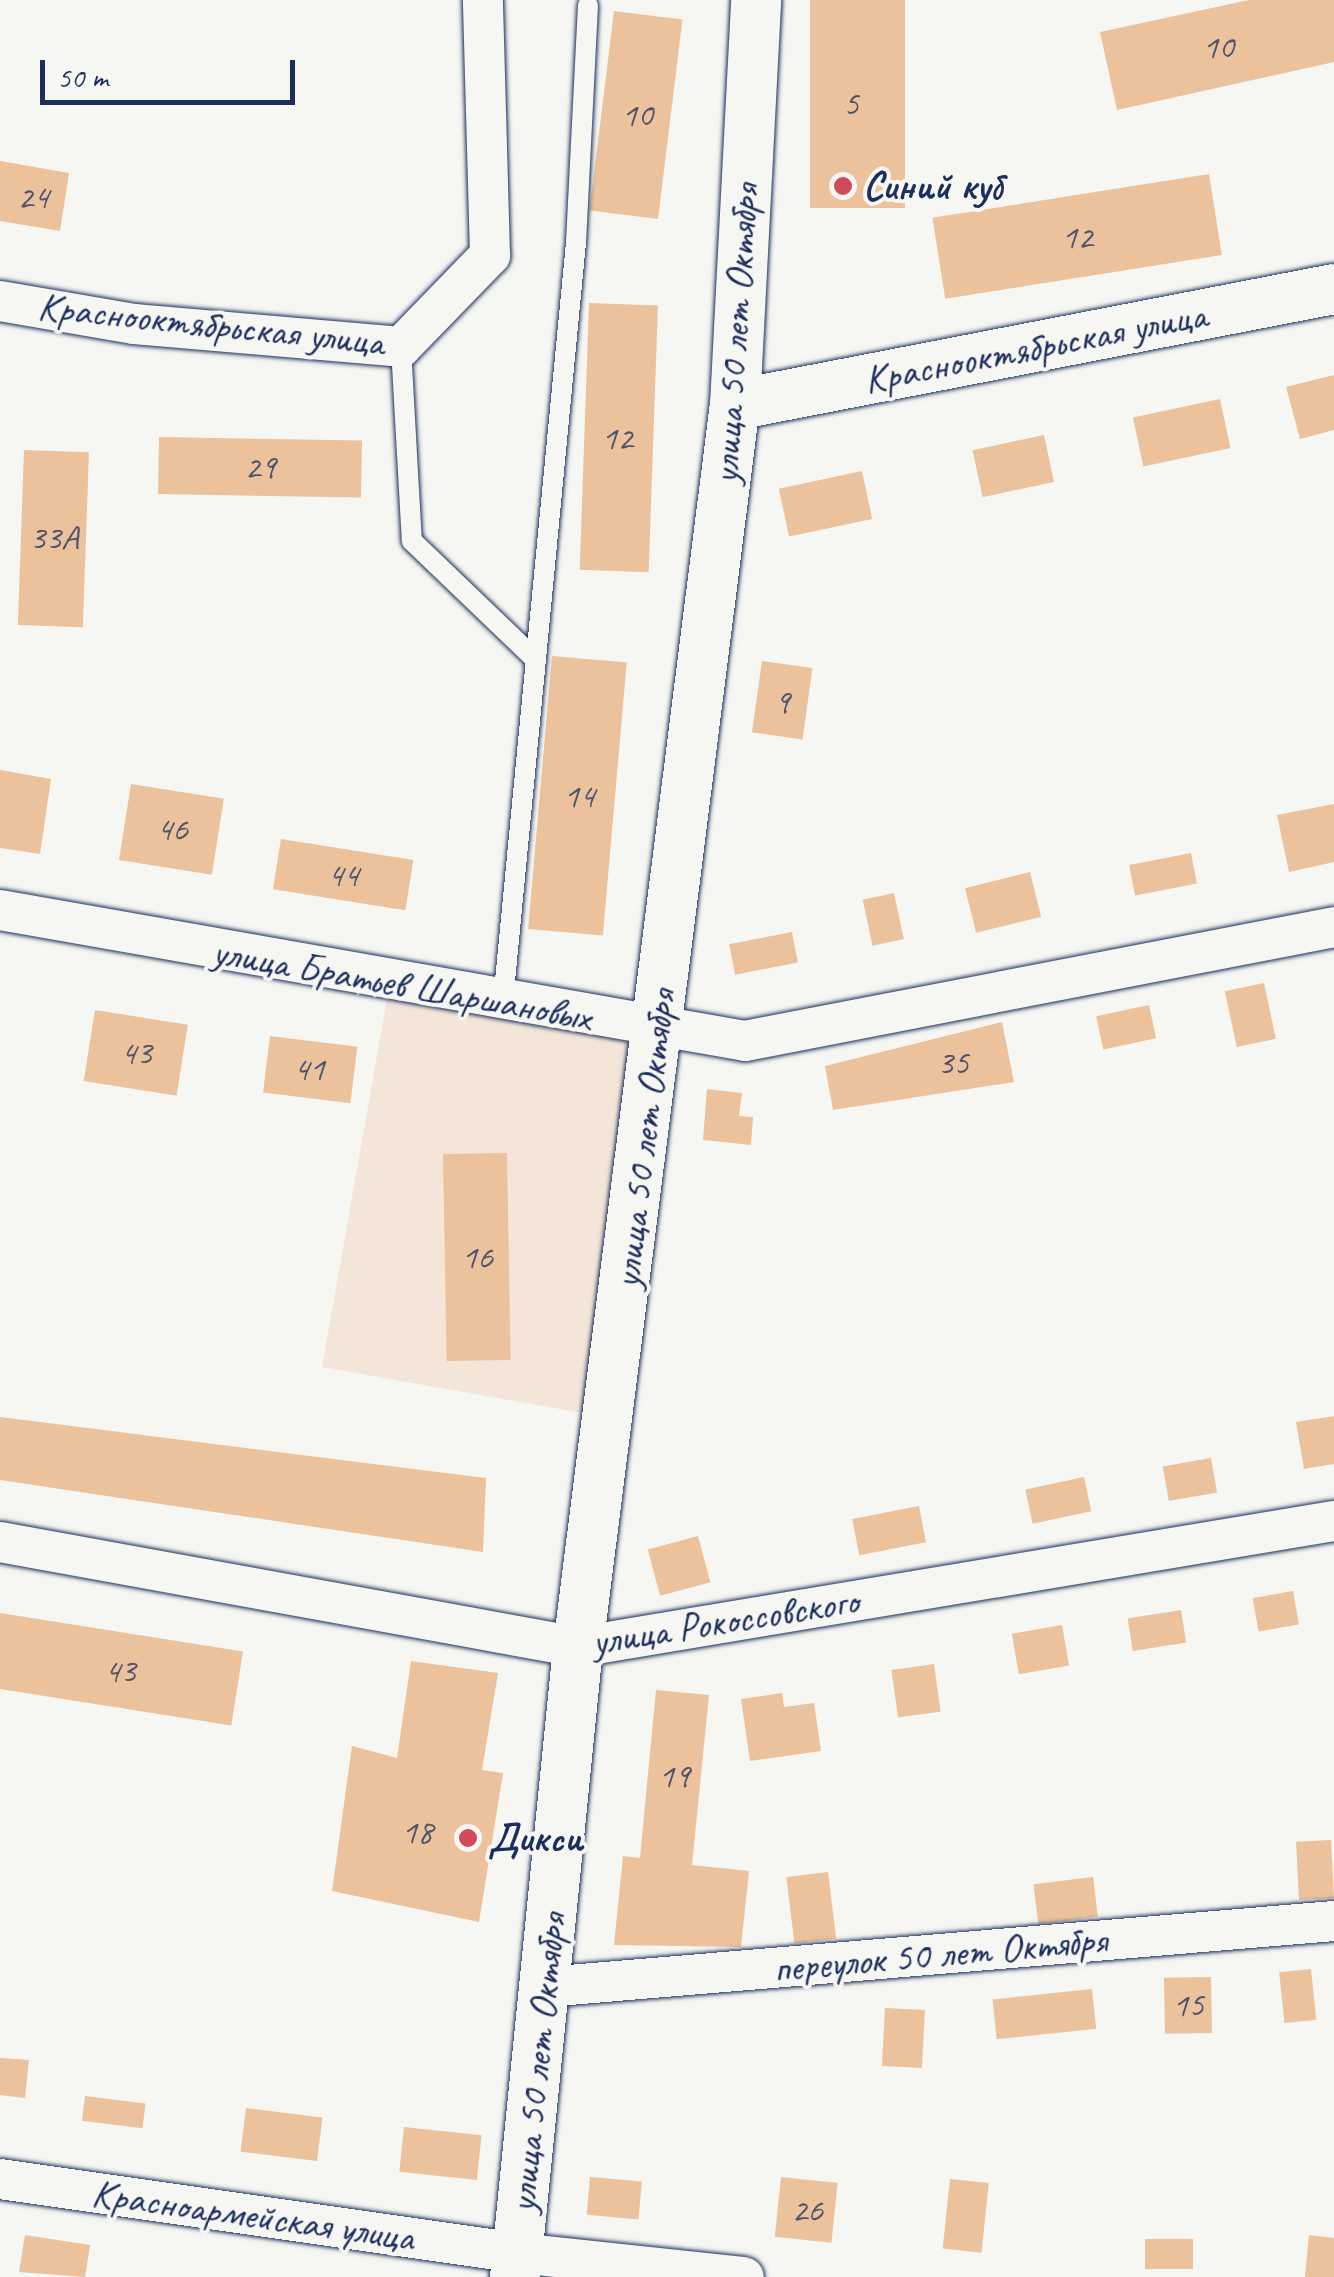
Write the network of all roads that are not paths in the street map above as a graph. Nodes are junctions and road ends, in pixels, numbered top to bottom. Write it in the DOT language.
graph roads {
  1 [pos="482,0"];
  2 [pos="756,0"];
  3 [pos="588,6"];
  4 [pos="1334,289"];
  5 [pos="0,301"];
  6 [pos="401,348"];
  7 [pos="736,406"];
  8 [pos="536,660"];
  9 [pos="0,910"];
  10 [pos="1334,927"];
  11 [pos="503,1002"];
  12 [pos="658,1031"];
  13 [pos="1334,1521"];
  14 [pos="0,1542"];
  15 [pos="578,1647"];
  16 [pos="1334,1921"];
  17 [pos="545,1987"];
  18 [pos="0,2178"];
  19 [pos="516,2265"];
  20 [pos="744,2277"];
  1 -- 6 [label="street, Краснооктябрьская улица"];
  2 -- 7 [label="street, улица 50 лет Октября"];
  3 -- 8 [label="lane"];
  4 -- 7 [label="street, Краснооктябрьская улица"];
  5 -- 6 [label="street, Краснооктябрьская улица"];
  6 -- 8 [label="lane"];
  7 -- 12 [label="street, улица 50 лет Октября"];
  8 -- 11 [label="lane"];
  9 -- 11 [label="street, улица Братьев Шаршановых"];
  10 -- 12 [label="street, улица Братьев Шаршановых"];
  11 -- 12 [label="street, улица Братьев Шаршановых"];
  12 -- 15 [label="street, улица 50 лет Октября"];
  13 -- 15 [label="street, улица Рокоссовского"];
  14 -- 15 [label="street, улица Рокоссовского"];
  15 -- 17 [label="street, улица 50 лет Октября"];
  16 -- 17 [label="street, переулок 50 лет Октября"];
  17 -- 19 [label="street, улица 50 лет Октября"];
  18 -- 19 [label="street, Красноармейская улица"];
  19 -- 20 [label="street, Красноармейская улица"];
}
